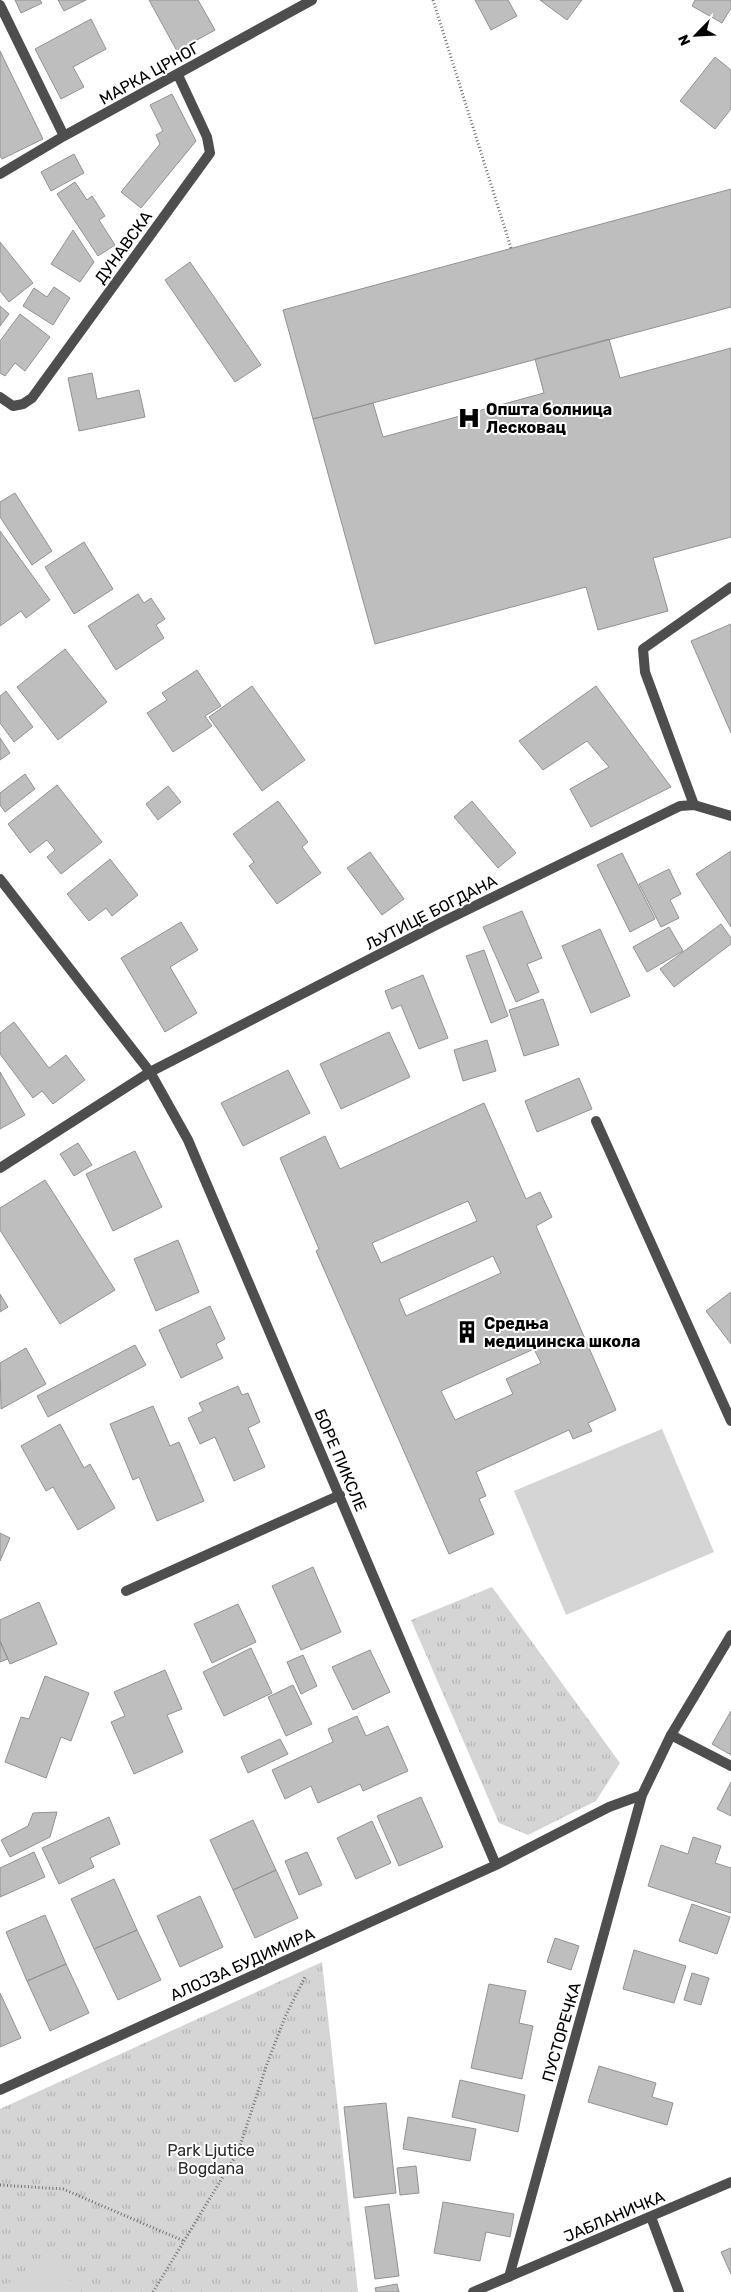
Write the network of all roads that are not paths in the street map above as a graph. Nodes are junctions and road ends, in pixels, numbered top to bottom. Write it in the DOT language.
graph roads {
  1 [pos="312,0"];
  2 [pos="0,5"];
  3 [pos="178,75"];
  4 [pos="64,136"];
  5 [pos="0,174"];
  6 [pos="0,397"];
  7 [pos="731,587"];
  8 [pos="694,805"];
  9 [pos="731,816"];
  10 [pos="0,879"];
  11 [pos="150,1072"];
  12 [pos="596,1121"];
  13 [pos="0,1168"];
  14 [pos="731,1421"];
  15 [pos="340,1495"];
  16 [pos="126,1591"];
  17 [pos="731,1635"];
  18 [pos="671,1735"];
  19 [pos="731,1766"];
  20 [pos="642,1795"];
  21 [pos="496,1865"];
  22 [pos="0,2090"];
  23 [pos="731,2182"];
  24 [pos="651,2217"];
  25 [pos="509,2277"];
  26 [pos="474,2292"];
  27 [pos="679,2292"];
  1 -- 3 [label="street, МАРКА ЦРНОГ"];
  2 -- 4 [label="street"];
  3 -- 4 [label="street, МАРКА ЦРНОГ"];
  3 -- 6 [label="street, ДУНАВСКА"];
  4 -- 5 [label="street, МАРКА ЦРНОГ"];
  7 -- 8 [label="street"];
  8 -- 9 [label="street"];
  8 -- 11 [label="street, ЉУТИЦЕ БОГДАНА"];
  10 -- 11 [label="street"];
  11 -- 13 [label="street, ЉУТИЦЕ БОГДАНА"];
  11 -- 15 [label="street, БОРЕ ПИКСЛЕ"];
  12 -- 14 [label="street"];
  15 -- 16 [label="street"];
  15 -- 21 [label="street, БОРЕ ПИКСЛЕ"];
  17 -- 18 [label="street, ПУСТОРЕЧКА"];
  18 -- 19 [label="street"];
  18 -- 20 [label="street, ПУСТОРЕЧКА"];
  20 -- 21 [label="street"];
  20 -- 25 [label="street, ПУСТОРЕЧКА"];
  21 -- 22 [label="street, АЛОЈЗА БУДИМИРА"];
  23 -- 24 [label="street, ЈАБЛАНИЧКА"];
  24 -- 25 [label="street, ЈАБЛАНИЧКА"];
  24 -- 27 [label="street"];
  25 -- 26 [label="street, ЈАБЛАНИЧКА"];
}
